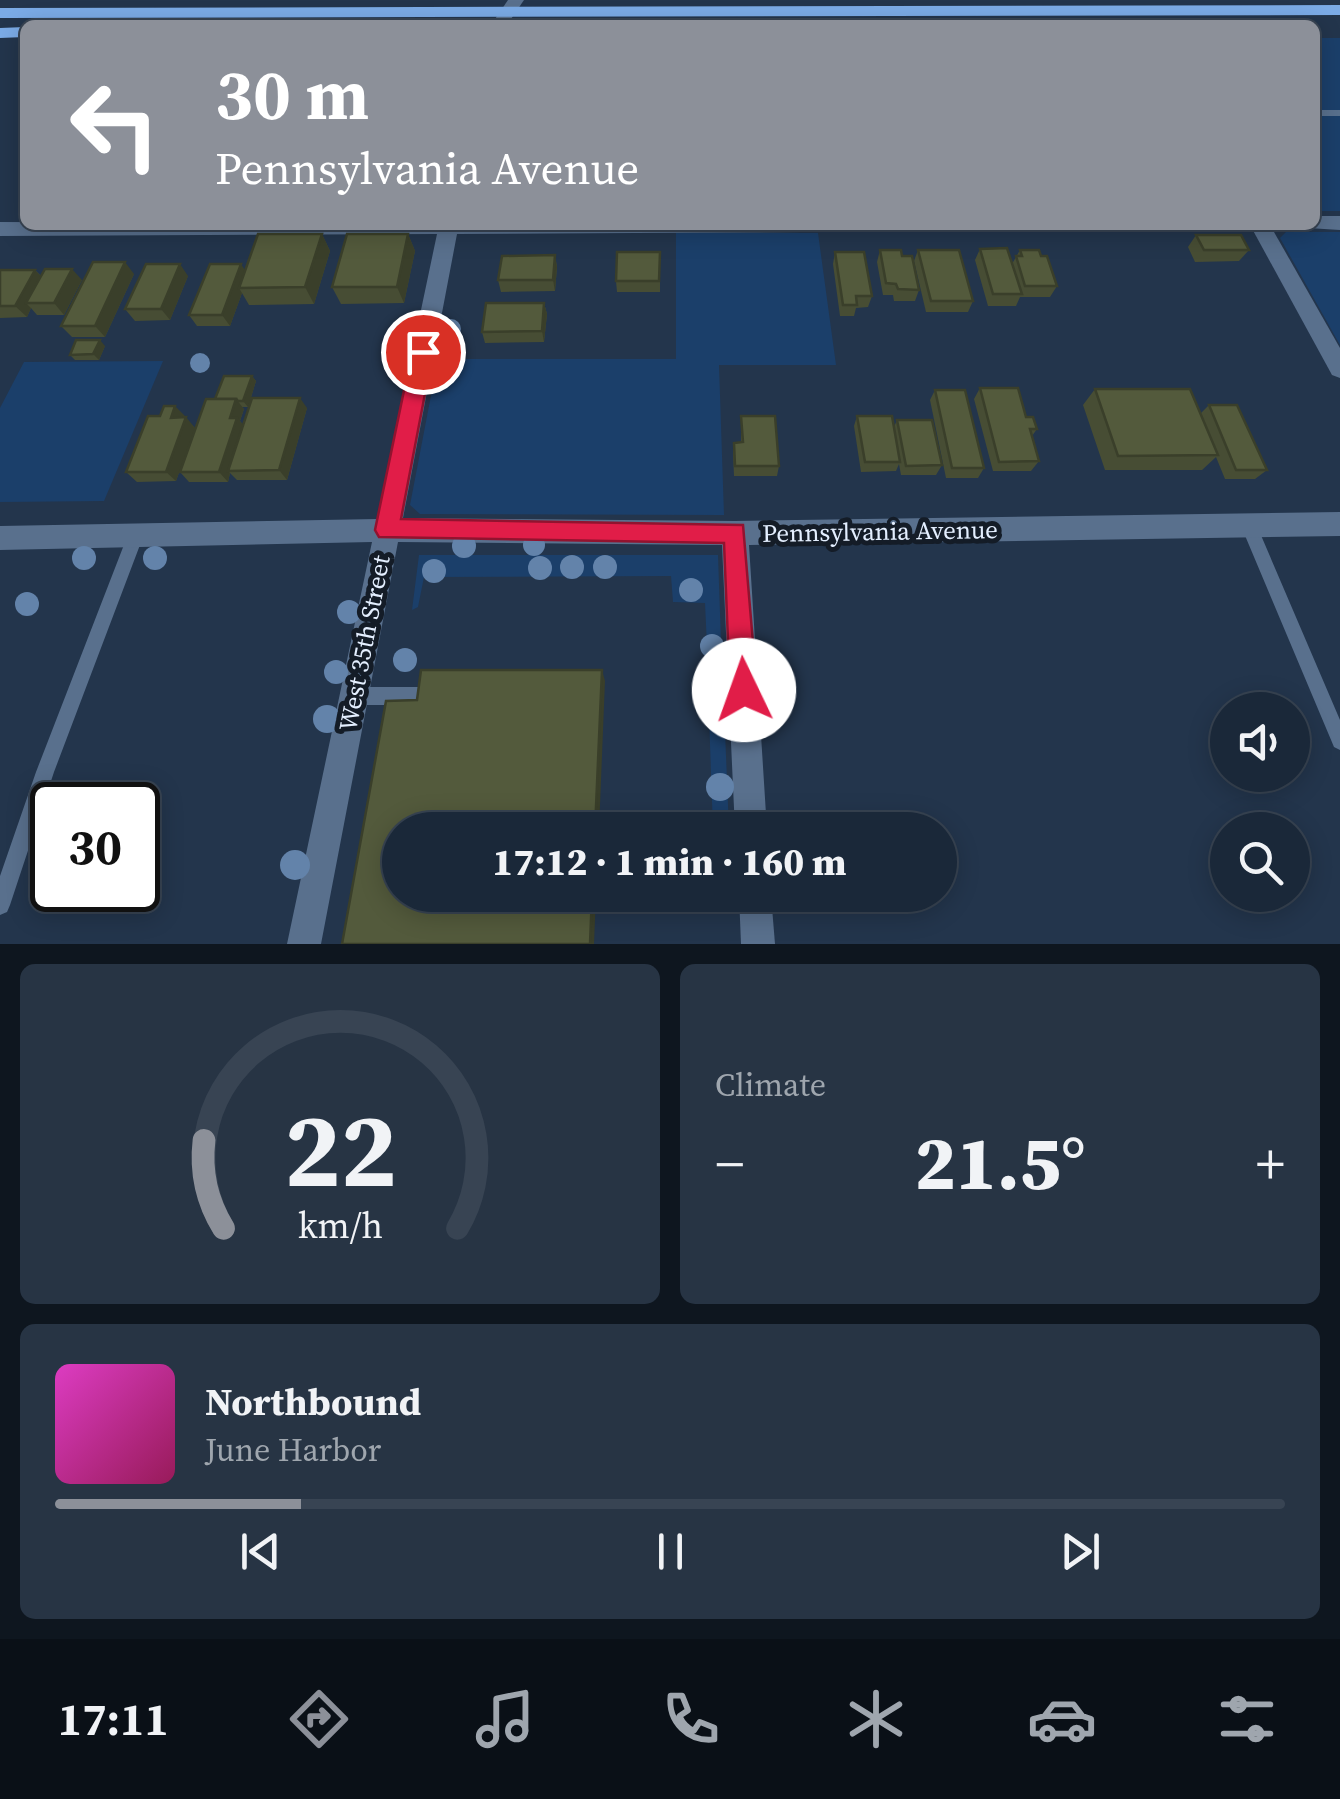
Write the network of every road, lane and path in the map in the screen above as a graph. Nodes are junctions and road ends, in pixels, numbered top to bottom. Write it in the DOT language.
graph roads {
  1 [pos="840,6"];
  2 [pos="1340,10"];
  3 [pos="507,12"];
  4 [pos="0,13"];
  5 [pos="448,230"];
  6 [pos="1263,230"];
  7 [pos="1340,369"];
  8 [pos="1340,524"];
  9 [pos="1249,526"];
  10 [pos="387,530"];
  11 [pos="735,532"];
  12 [pos="136,536"];
  13 [pos="0,538"];
  14 [pos="354,696"];
  15 [pos="430,696"];
  16 [pos="1340,741"];
  17 [pos="751,812"];
  18 [pos="0,905"];
  19 [pos="756,912"];
  20 [pos="304,944"];
  21 [pos="758,944"];
  1 -- 2 [label="main road"];
  1 -- 3 [label="main road"];
  3 -- 4 [label="main road"];
  5 -- 10 [label="street, West 35th Street"];
  6 -- 7 [label="street"];
  8 -- 9 [label="street, Pennsylvania Avenue"];
  9 -- 11 [label="street, Pennsylvania Avenue"];
  9 -- 16 [label="lane"];
  10 -- 11 [label="street, Pennsylvania Avenue"];
  10 -- 12 [label="street, Pennsylvania Avenue"];
  10 -- 14 [label="street, West 35th Street"];
  11 -- 17 [label="street"];
  12 -- 13 [label="street, Pennsylvania Avenue"];
  12 -- 18 [label="lane"];
  14 -- 15 [label="lane"];
  14 -- 20 [label="street, West 35th Street"];
  19 -- 21 [label="street"];
}
